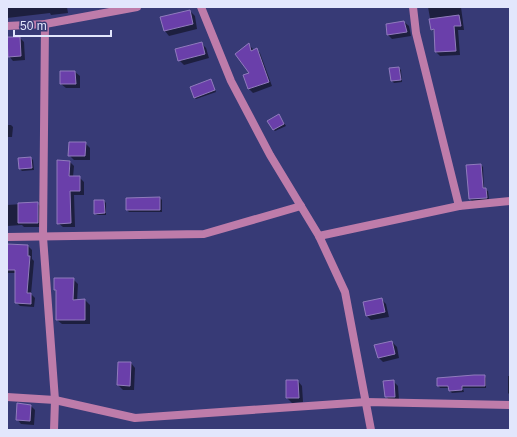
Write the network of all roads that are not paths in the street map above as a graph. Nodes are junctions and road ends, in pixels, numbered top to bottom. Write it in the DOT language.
graph roads {
  1 [pos="137,7"];
  2 [pos="200,7"];
  3 [pos="413,7"];
  4 [pos="45,24"];
  5 [pos="7,26"];
  6 [pos="510,201"];
  7 [pos="301,206"];
  8 [pos="459,206"];
  9 [pos="319,236"];
  10 [pos="7,237"];
  11 [pos="43,237"];
  12 [pos="7,398"];
  13 [pos="55,400"];
  14 [pos="366,402"];
  15 [pos="510,405"];
  16 [pos="54,430"];
  17 [pos="371,430"];
  1 -- 4 [label="street"];
  2 -- 7 [label="street"];
  3 -- 8 [label="street"];
  4 -- 5 [label="street"];
  4 -- 11 [label="street"];
  6 -- 8 [label="street"];
  7 -- 9 [label="street"];
  7 -- 11 [label="street"];
  8 -- 9 [label="street"];
  9 -- 14 [label="street"];
  10 -- 11 [label="street"];
  11 -- 13 [label="street"];
  12 -- 13 [label="street"];
  13 -- 14 [label="street"];
  13 -- 16 [label="street"];
  14 -- 15 [label="street"];
  14 -- 17 [label="street"];
}
